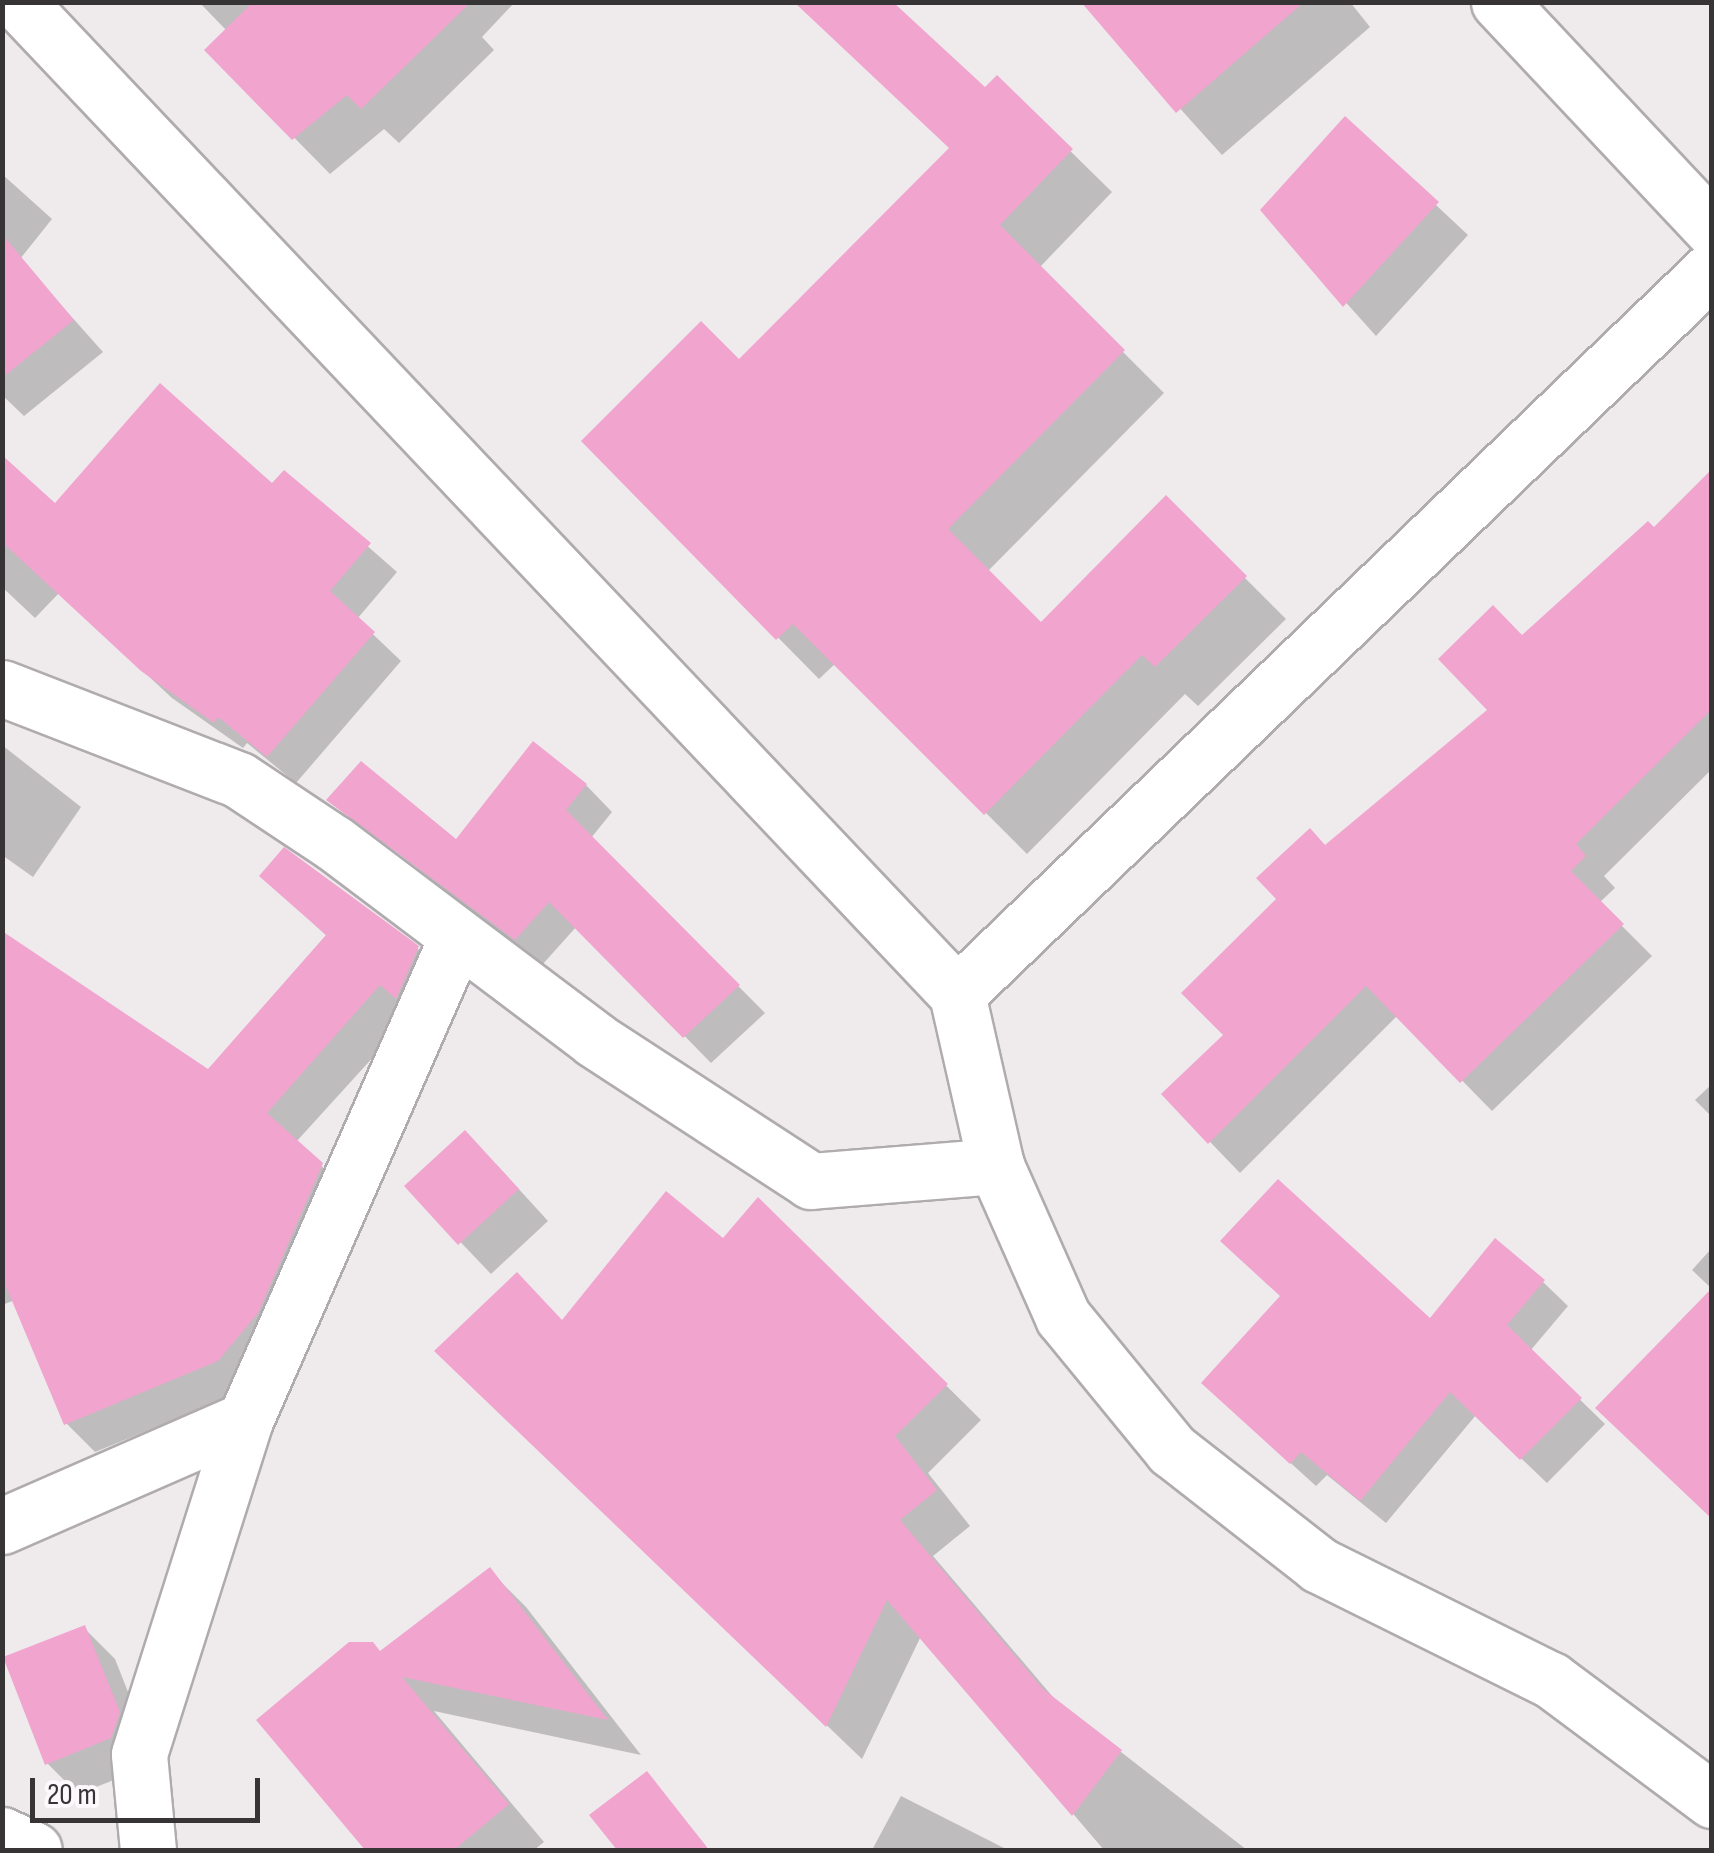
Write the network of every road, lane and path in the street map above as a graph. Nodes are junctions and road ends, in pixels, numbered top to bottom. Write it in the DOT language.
graph roads {
  1 [pos="18,2"];
  2 [pos="1500,2"];
  3 [pos="1712,229"];
  4 [pos="1712,268"];
  5 [pos="2,688"];
  6 [pos="456,938"];
  7 [pos="957,994"];
  8 [pos="996,1166"];
  9 [pos="245,1420"];
  10 [pos="2,1526"];
  11 [pos="1712,1800"];
  12 [pos="2,1834"];
  13 [pos="34,1850"];
  14 [pos="148,1850"];
  1 -- 7 [label="street"];
  2 -- 3 [label="street"];
  4 -- 7 [label="street"];
  5 -- 6 [label="street"];
  6 -- 8 [label="street"];
  6 -- 9 [label="street"];
  7 -- 8 [label="street"];
  8 -- 11 [label="street"];
  9 -- 10 [label="street"];
  9 -- 14 [label="street"];
  12 -- 13 [label="street"];
}
